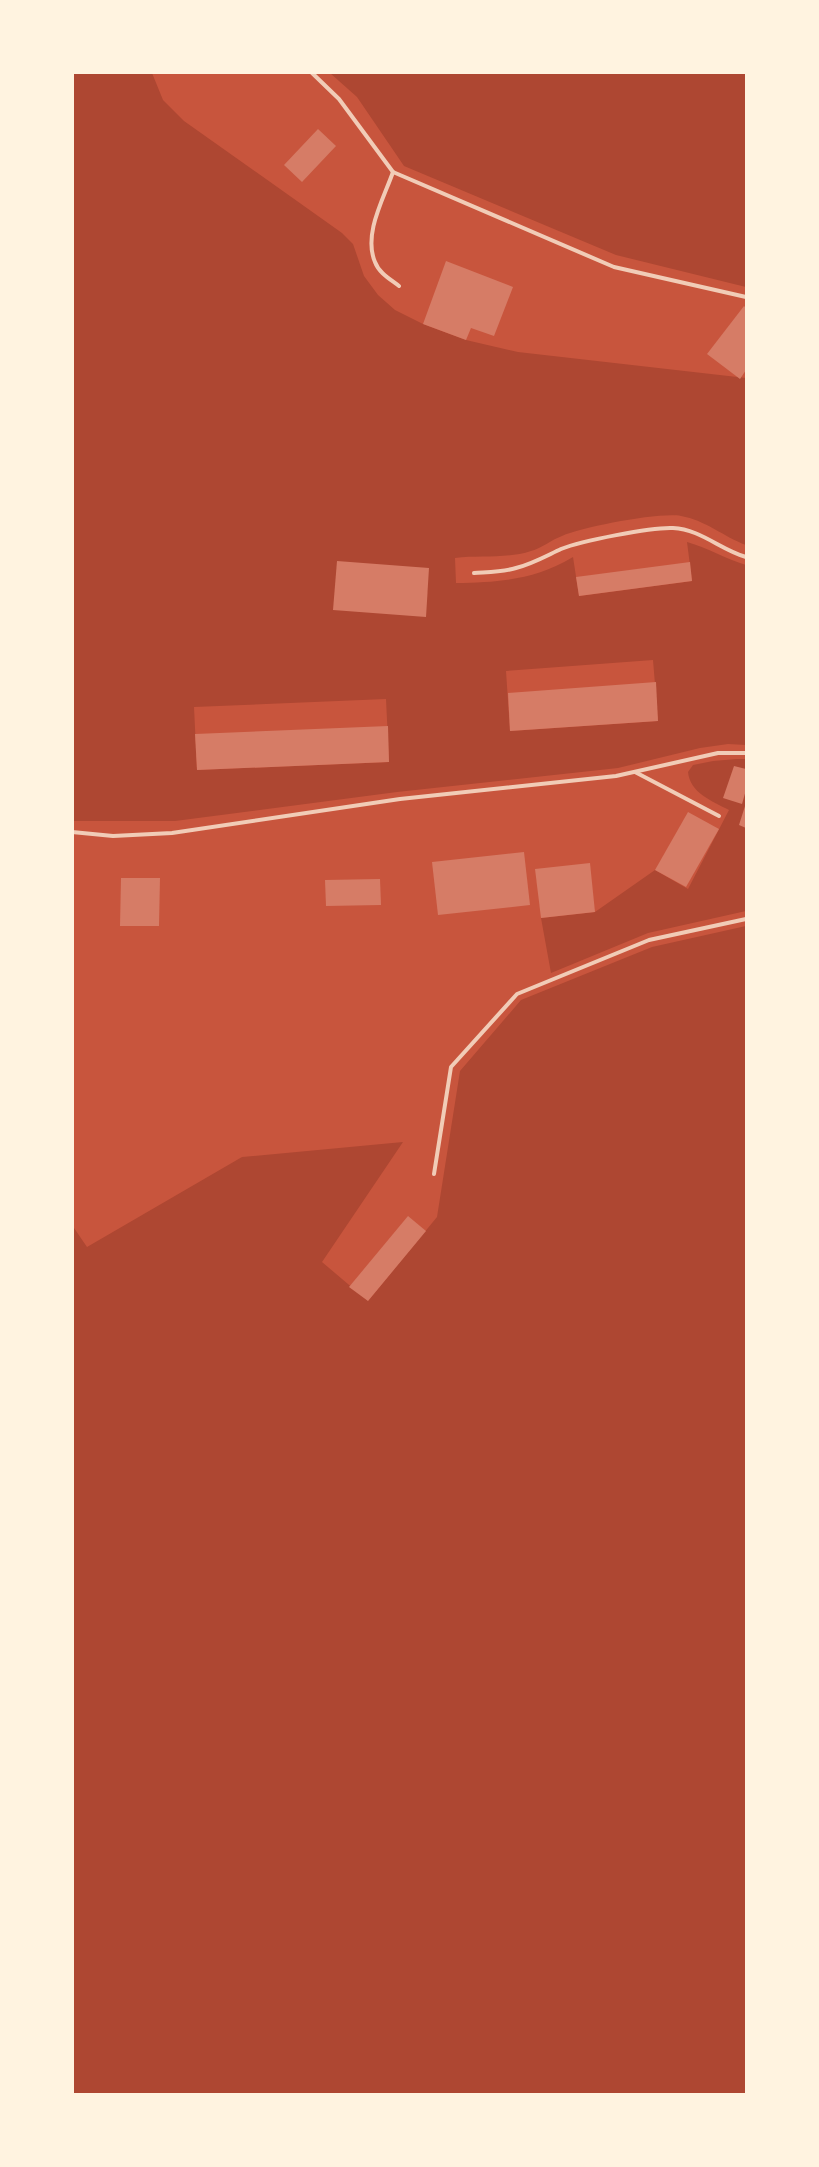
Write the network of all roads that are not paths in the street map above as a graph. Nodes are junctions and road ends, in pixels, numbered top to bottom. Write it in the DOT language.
graph roads {
  1 [pos="311,72"];
  2 [pos="393,172"];
  3 [pos="399,286"];
  4 [pos="746,297"];
  5 [pos="746,557"];
  6 [pos="474,573"];
  7 [pos="746,754"];
  8 [pos="635,772"];
  9 [pos="719,816"];
  10 [pos="72,832"];
  11 [pos="746,919"];
  12 [pos="434,1174"];
  1 -- 2 [label="lane"];
  2 -- 3 [label="lane"];
  2 -- 4 [label="lane"];
  5 -- 6 [label="lane"];
  7 -- 8 [label="lane"];
  8 -- 9 [label="lane"];
  8 -- 10 [label="lane"];
  11 -- 12 [label="lane"];
}
